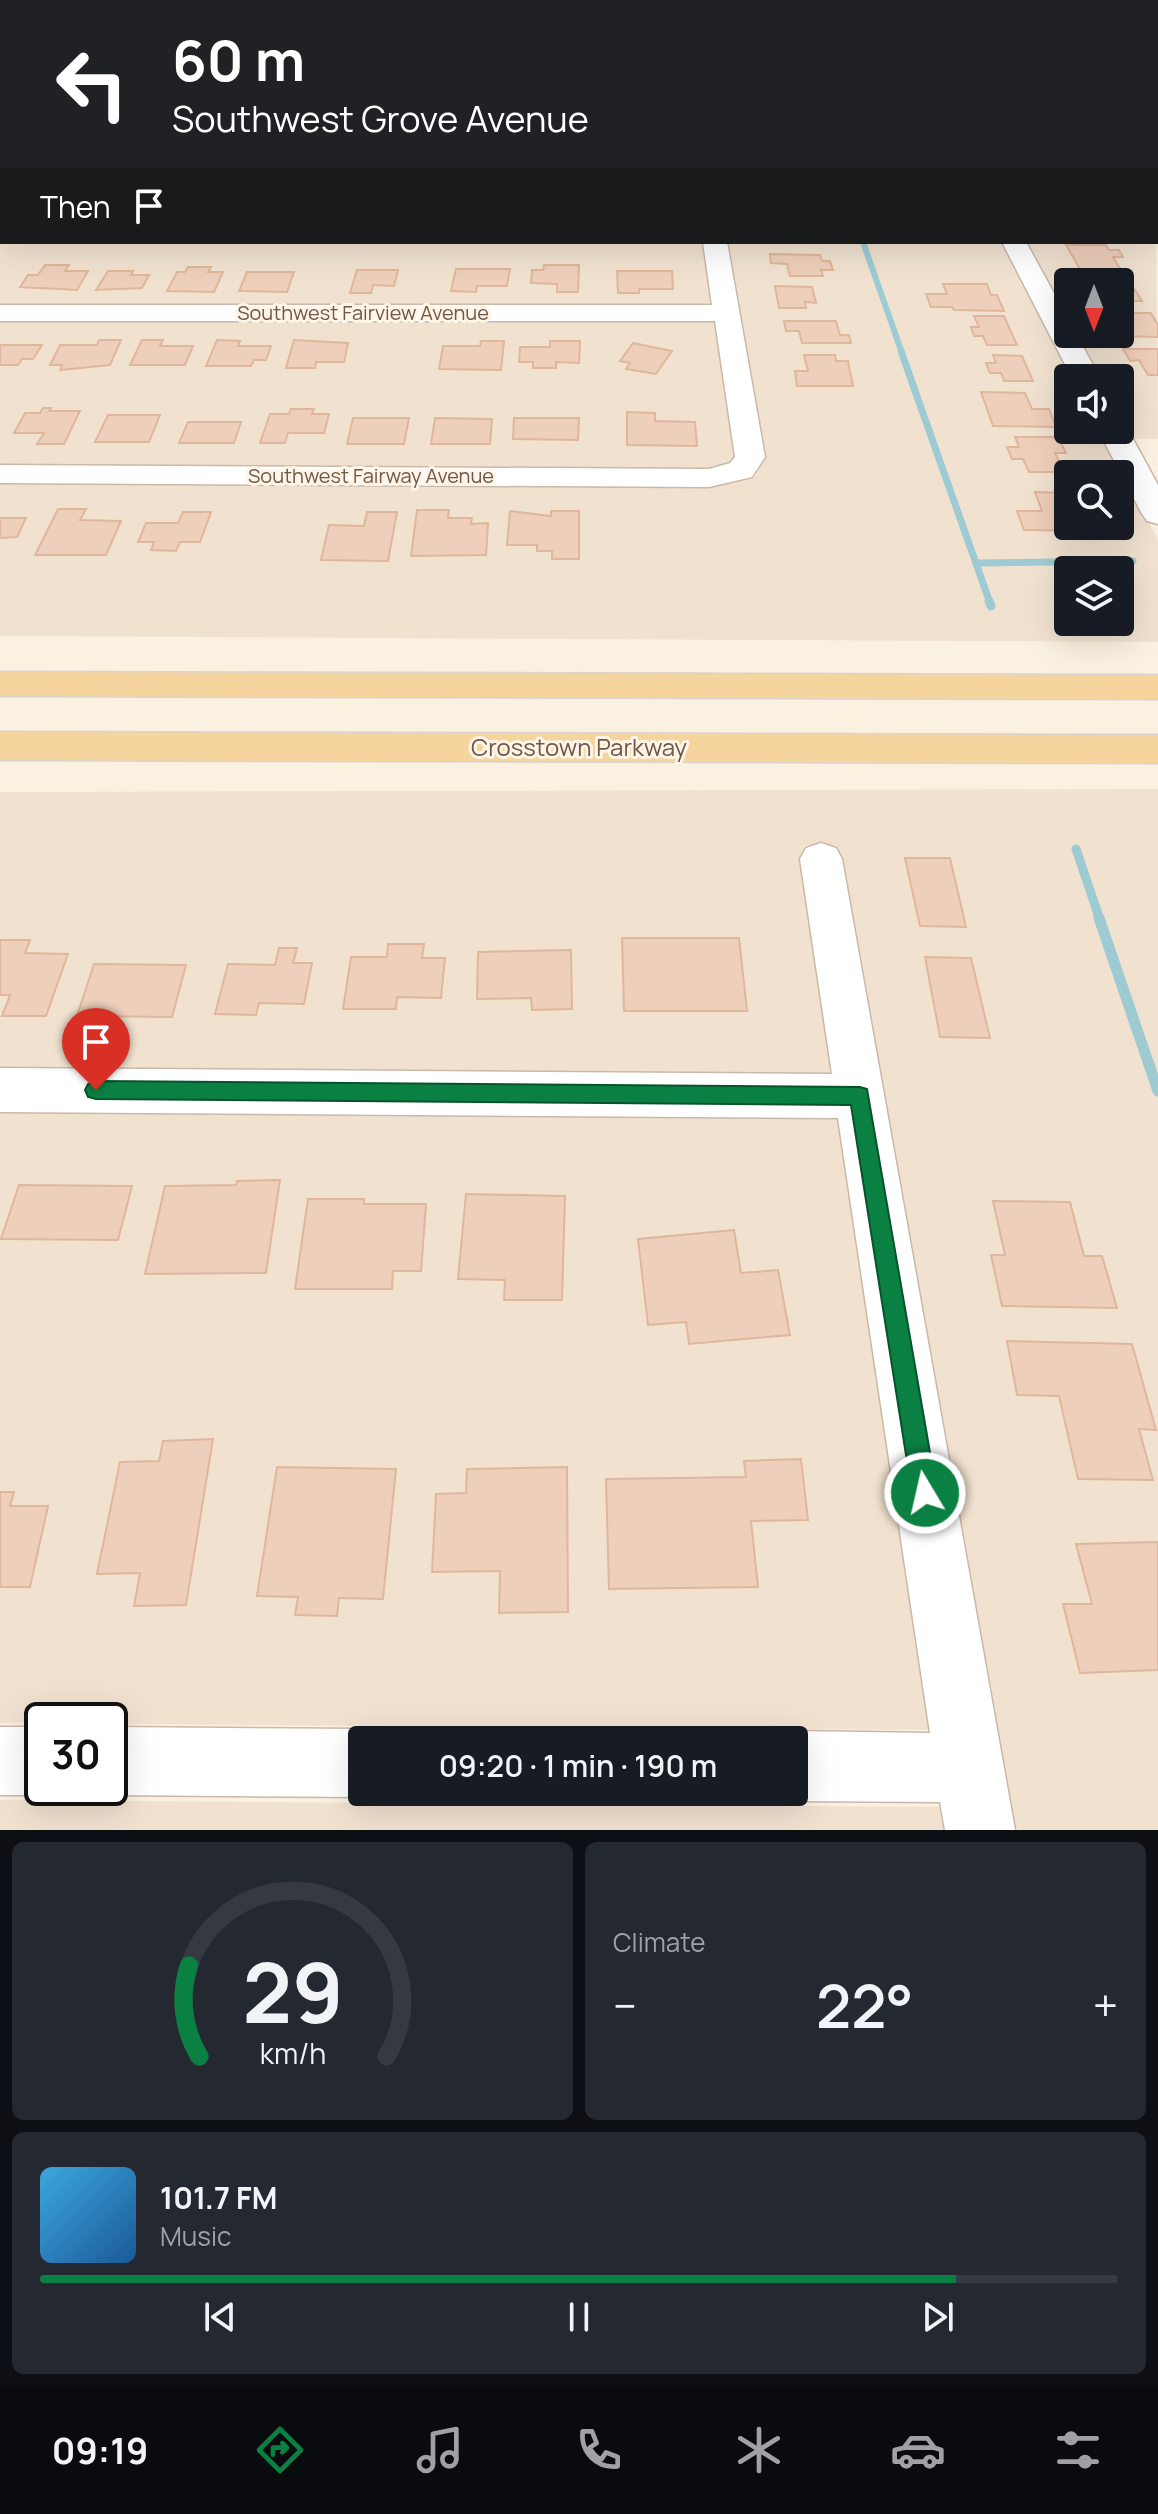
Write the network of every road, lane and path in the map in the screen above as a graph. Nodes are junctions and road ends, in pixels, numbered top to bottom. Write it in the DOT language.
graph roads {
  1 [pos="715,244"];
  2 [pos="1015,244"];
  3 [pos="0,313"];
  4 [pos="726,313"];
  5 [pos="1079,364"];
  6 [pos="1134,441"];
  7 [pos="1121,444"];
  8 [pos="1158,446"];
  9 [pos="0,474"];
  10 [pos="1158,514"];
  11 [pos="0,684"];
  12 [pos="1158,687"];
  13 [pos="0,746"];
  14 [pos="1158,749"];
  15 [pos="821,859"];
  16 [pos="0,1090"];
  17 [pos="860,1096"];
  18 [pos="0,1761"];
  19 [pos="24,1761"];
  20 [pos="128,1761"];
  21 [pos="348,1763"];
  22 [pos="808,1769"];
  23 [pos="975,1799"];
  1 -- 4 [label="street"];
  2 -- 5 [label="street"];
  3 -- 4 [label="street, Southwest Fairview Avenue"];
  4 -- 9 [label="street, Southwest Fairway Avenue"];
  6 -- 8 [label="street"];
  7 -- 10 [label="street"];
  11 -- 12 [label="main road"];
  13 -- 14 [label="main road, Crosstown Parkway"];
  15 -- 17 [label="street"];
  16 -- 17 [label="street"];
  17 -- 23 [label="street"];
  18 -- 19 [label="street"];
  20 -- 21 [label="street"];
  22 -- 23 [label="street"];
}
